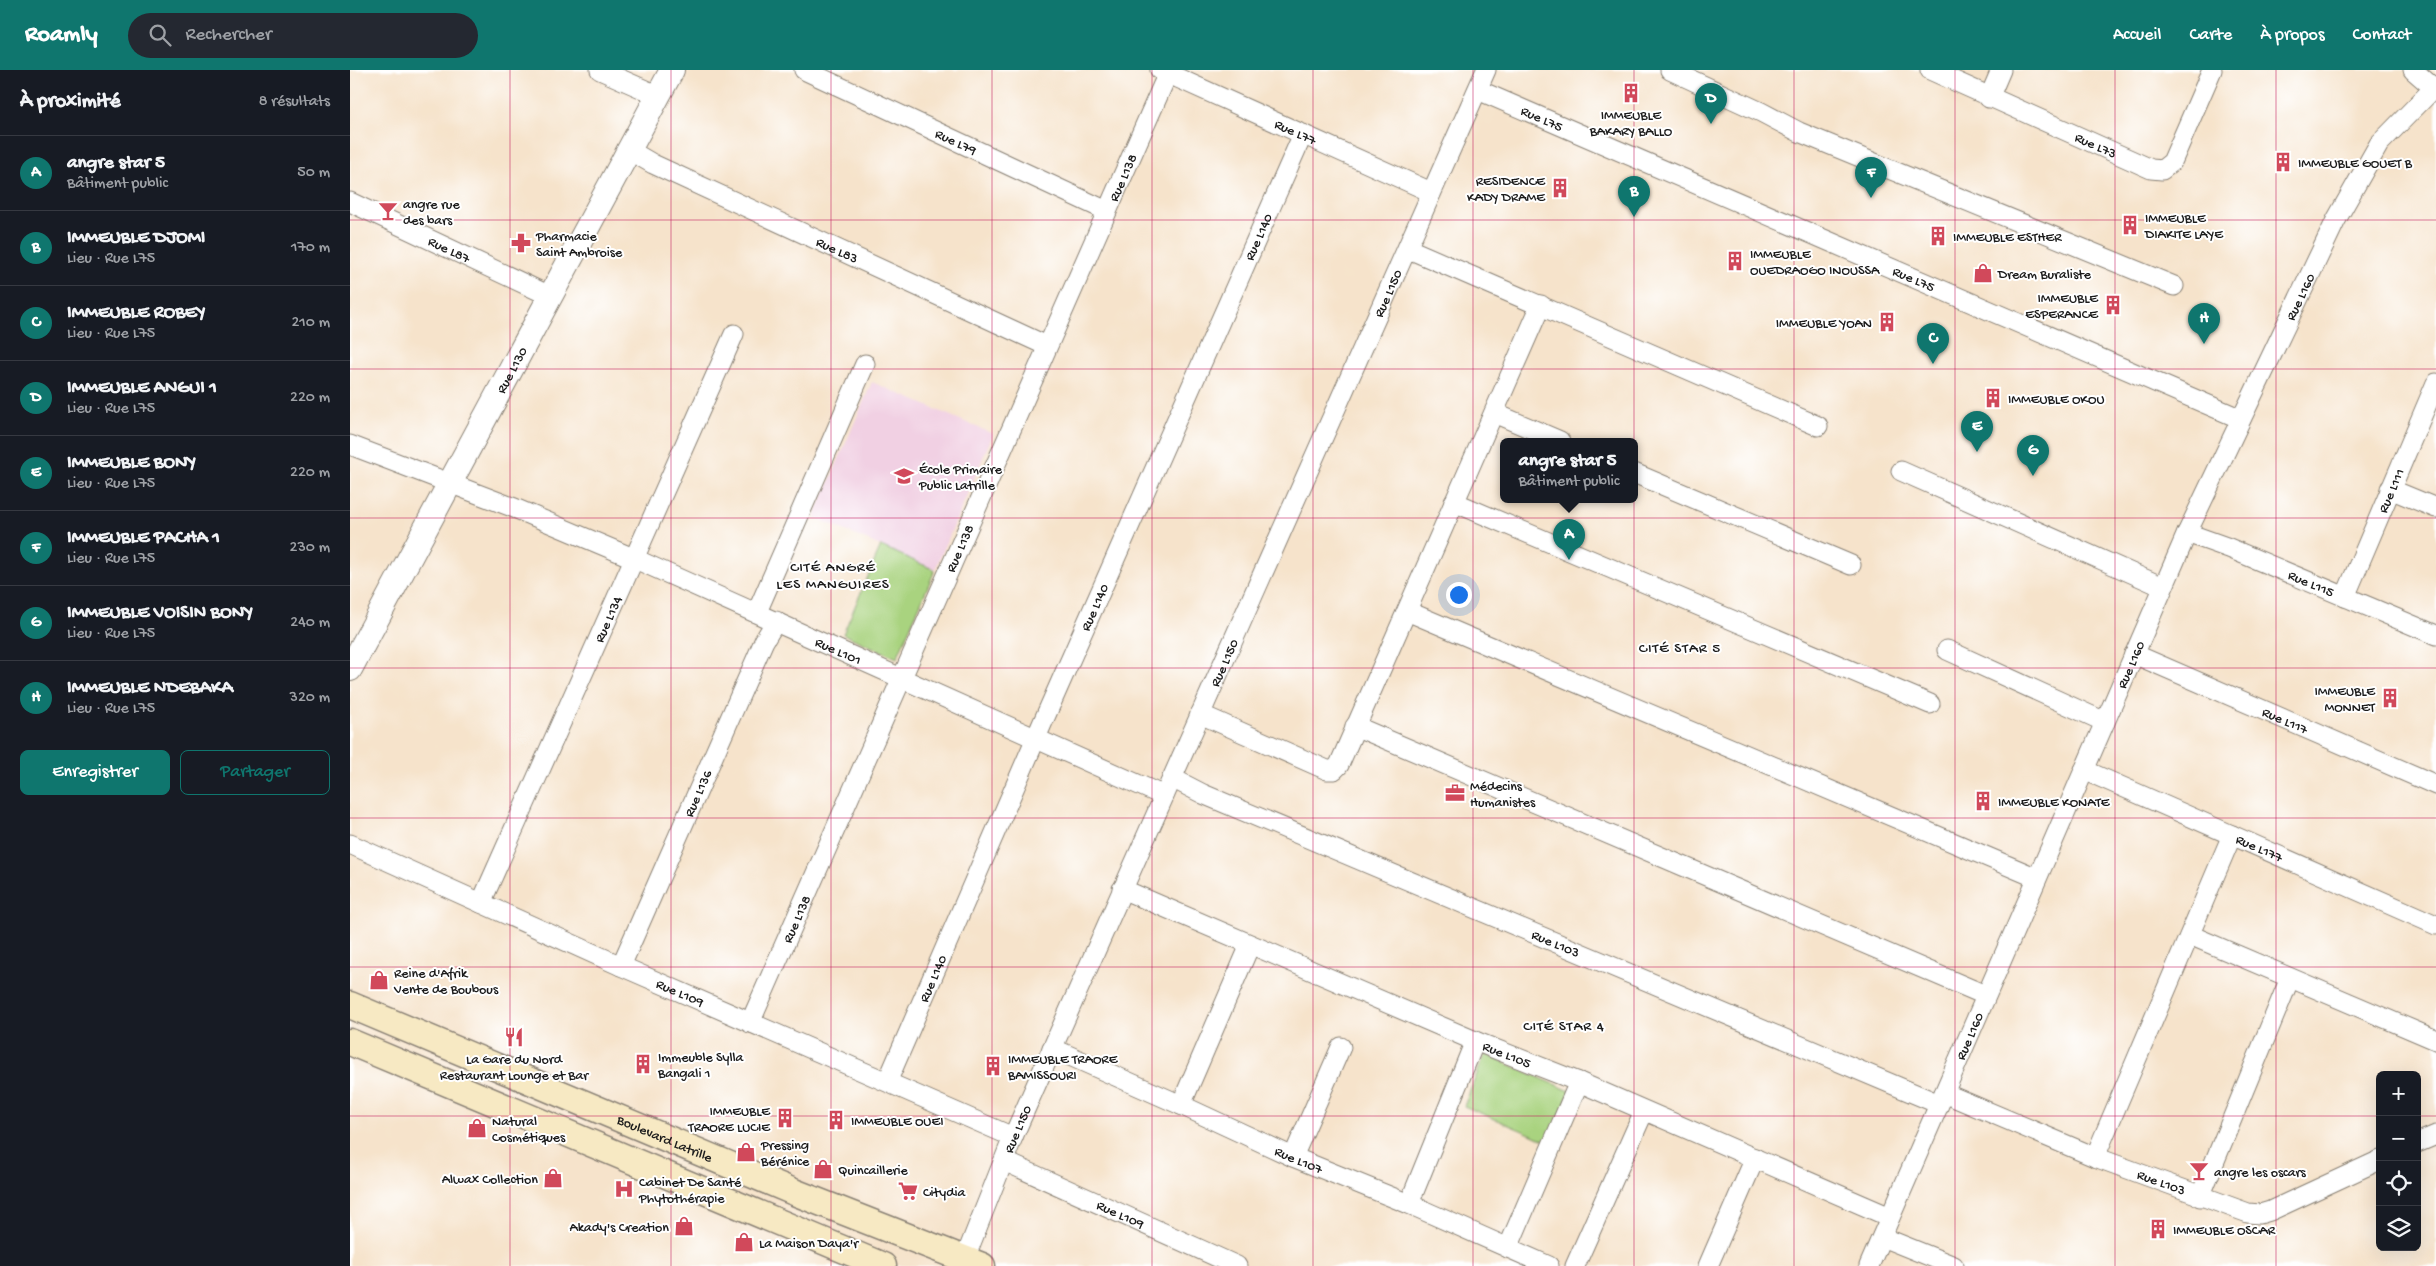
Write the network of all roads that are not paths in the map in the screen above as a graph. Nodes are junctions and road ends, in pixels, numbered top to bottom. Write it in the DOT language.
graph roads {
  1 [pos="600,70"];
  2 [pos="672,70"];
  3 [pos="804,70"];
  4 [pos="1670,70"];
  5 [pos="1930,70"];
  6 [pos="2001,70"];
  7 [pos="2212,70"];
  8 [pos="2413,70"];
  9 [pos="1164,72"];
  10 [pos="1479,77"];
  11 [pos="2435,88"];
  12 [pos="659,96"];
  13 [pos="1990,98"];
  14 [pos="1303,134"];
  15 [pos="629,150"];
  16 [pos="1431,192"];
  17 [pos="350,202"];
  18 [pos="1107,210"];
  19 [pos="1408,249"];
  20 [pos="2174,286"];
  21 [pos="550,296"];
  22 [pos="1541,305"];
  23 [pos="734,334"];
  24 [pos="1047,346"];
  25 [pos="865,364"];
  26 [pos="2436,384"];
  27 [pos="1494,413"];
  28 [pos="2241,419"];
  29 [pos="1818,426"];
  30 [pos="1553,438"];
  31 [pos="350,445"];
  32 [pos="1901,471"];
  33 [pos="1638,475"];
  34 [pos="448,484"];
  35 [pos="2390,490"];
  36 [pos="1454,502"];
  37 [pos="2436,508"];
  38 [pos="2186,533"];
  39 [pos="633,558"];
  40 [pos="1851,565"];
  41 [pos="2163,587"];
  42 [pos="2345,597"];
  43 [pos="1407,611"];
  44 [pos="757,612"];
  45 [pos="776,621"];
  46 [pos="2436,635"];
  47 [pos="1947,650"];
  48 [pos="2134,654"];
  49 [pos="350,669"];
  50 [pos="902,680"];
  51 [pos="1930,704"];
  52 [pos="1200,714"];
  53 [pos="2105,722"];
  54 [pos="1355,726"];
  55 [pos="1036,739"];
  56 [pos="2084,770"];
  57 [pos="1172,778"];
  58 [pos="2436,785"];
  59 [pos="1164,796"];
  60 [pos="2232,835"];
  61 [pos="350,844"];
  62 [pos="2037,878"];
  63 [pos="1122,890"];
  64 [pos="481,903"];
  65 [pos="2436,925"];
  66 [pos="2190,935"];
  67 [pos="1250,945"];
  68 [pos="621,966"];
  69 [pos="2290,978"];
  70 [pos="1985,995"];
  71 [pos="350,1005"];
  72 [pos="750,1023"];
  73 [pos="2436,1040"];
  74 [pos="350,1042"];
  75 [pos="1475,1042"];
  76 [pos="1341,1047"];
  77 [pos="1052,1048"];
  78 [pos="888,1080"];
  79 [pos="1579,1082"];
  80 [pos="1942,1099"];
  81 [pos="1181,1105"];
  82 [pos="1644,1111"];
  83 [pos="2436,1135"];
  84 [pos="1013,1137"];
  85 [pos="2421,1141"];
  86 [pos="1293,1157"];
  87 [pos="1755,1158"];
  88 [pos="2095,1158"];
  89 [pos="1004,1161"];
  90 [pos="2378,1161"];
  91 [pos="2200,1197"];
  92 [pos="1409,1204"];
  93 [pos="1890,1217"];
  94 [pos="1882,1237"];
  95 [pos="1508,1248"];
  96 [pos="970,1263"];
  97 [pos="883,1266"];
  98 [pos="1237,1266"];
  99 [pos="1550,1266"];
  100 [pos="1575,1266"];
  101 [pos="1708,1266"];
  102 [pos="1869,1266"];
  103 [pos="1954,1266"];
  1 -- 12 [label="street"];
  2 -- 12 [label="street, Rue L130"];
  3 -- 18 [label="street, Rue L79"];
  4 -- 20 [label="street"];
  5 -- 13 [label="street, Rue L73"];
  6 -- 13 [label="street"];
  7 -- 13 [label="street, Rue L73"];
  8 -- 11 [label="street"];
  9 -- 14 [label="street, Rue L77"];
  9 -- 18 [label="street, Rue L138"];
  10 -- 16 [label="street, Rue L150"];
  10 -- 28 [label="street, Rue L75"];
  11 -- 28 [label="street, Rue L160"];
  12 -- 15 [label="street, Rue L130"];
  14 -- 16 [label="street, Rue L77"];
  14 -- 55 [label="street, Rue L140"];
  15 -- 21 [label="street, Rue L130"];
  15 -- 24 [label="street, Rue L83"];
  16 -- 19 [label="street, Rue L150"];
  17 -- 21 [label="street, Rue L87"];
  18 -- 24 [label="street, Rue L138"];
  19 -- 22 [label="street"];
  19 -- 52 [label="street, Rue L150"];
  21 -- 34 [label="street, Rue L130"];
  22 -- 27 [label="street"];
  22 -- 29 [label="street"];
  23 -- 39 [label="street, Rue L134"];
  24 -- 50 [label="street, Rue L138"];
  25 -- 44 [label="street"];
  26 -- 35 [label="street, Rue L111"];
  27 -- 30 [label="street"];
  27 -- 36 [label="street"];
  28 -- 38 [label="street, Rue L160"];
  31 -- 34 [label="street, Rue L101"];
  32 -- 41 [label="street"];
  33 -- 40 [label="street"];
  34 -- 39 [label="street, Rue L101"];
  34 -- 49 [label="street, Rue L130"];
  35 -- 37 [label="street"];
  35 -- 42 [label="street, Rue L111"];
  36 -- 43 [label="street"];
  36 -- 51 [label="street"];
  38 -- 41 [label="street, Rue L160"];
  38 -- 42 [label="street, Rue L115"];
  39 -- 44 [label="street, Rue L101"];
  39 -- 64 [label="street, Rue L134"];
  41 -- 48 [label="street, Rue L160"];
  42 -- 46 [label="street, Rue L115"];
  43 -- 54 [label="street"];
  43 -- 62 [label="street"];
  44 -- 45 [label="street, Rue L101"];
  45 -- 50 [label="street, Rue L101"];
  45 -- 68 [label="street, Rue L136"];
  47 -- 53 [label="street"];
  48 -- 53 [label="street, Rue L160"];
  48 -- 58 [label="street, Rue L117"];
  50 -- 55 [label="street, Rue L101"];
  50 -- 72 [label="street, Rue L138"];
  52 -- 54 [label="street"];
  52 -- 57 [label="street, Rue L150"];
  53 -- 56 [label="street, Rue L160"];
  54 -- 70 [label="street"];
  55 -- 59 [label="street, Rue L101"];
  55 -- 78 [label="street, Rue L140"];
  56 -- 60 [label="street, Rue L177"];
  56 -- 62 [label="street, Rue L160"];
  57 -- 59 [label="street, Rue L150"];
  57 -- 80 [label="street, Rue L103"];
  59 -- 63 [label="street, Rue L150"];
  60 -- 65 [label="street, Rue L177"];
  60 -- 66 [label="street"];
  61 -- 64 [label="street, Rue L109"];
  62 -- 70 [label="street, Rue L160"];
  63 -- 67 [label="street, Rue L105"];
  63 -- 77 [label="street, Rue L150"];
  64 -- 68 [label="street, Rue L109"];
  66 -- 69 [label="street"];
  66 -- 88 [label="street"];
  67 -- 75 [label="street, Rue L105"];
  67 -- 81 [label="street"];
  68 -- 72 [label="street, Rue L109"];
  69 -- 73 [label="street"];
  69 -- 91 [label="street"];
  70 -- 80 [label="street, Rue L160"];
  71 -- 96 [label="main road, Boulevard Latrille"];
  72 -- 78 [label="street, Rue L109"];
  74 -- 97 [label="main road"];
  75 -- 79 [label="street, Rue L105"];
  75 -- 92 [label="street"];
  76 -- 86 [label="street"];
  77 -- 81 [label="street, Rue L107"];
  77 -- 84 [label="street, Rue L150"];
  78 -- 84 [label="street, Rue L109"];
  79 -- 82 [label="street, Rue L105"];
  79 -- 95 [label="street"];
  80 -- 88 [label="street, Rue L103"];
  80 -- 93 [label="street, Rue L160"];
  81 -- 86 [label="street, Rue L107"];
  82 -- 87 [label="street, Rue L105"];
  82 -- 100 [label="street"];
  83 -- 85 [label="street"];
  84 -- 89 [label="street, Rue L150"];
  86 -- 92 [label="street, Rue L107"];
  87 -- 93 [label="street, Rue L105"];
  87 -- 101 [label="street"];
  88 -- 91 [label="street, Rue L103"];
  89 -- 96 [label="street, Rue L150"];
  89 -- 98 [label="street, Rue L109"];
  90 -- 91 [label="street, Rue L103"];
  92 -- 95 [label="street, Rue L107"];
  93 -- 94 [label="street, Rue L160"];
  94 -- 102 [label="street, Rue L160"];
  94 -- 103 [label="street"];
  95 -- 99 [label="street, Rue L107"];
}
